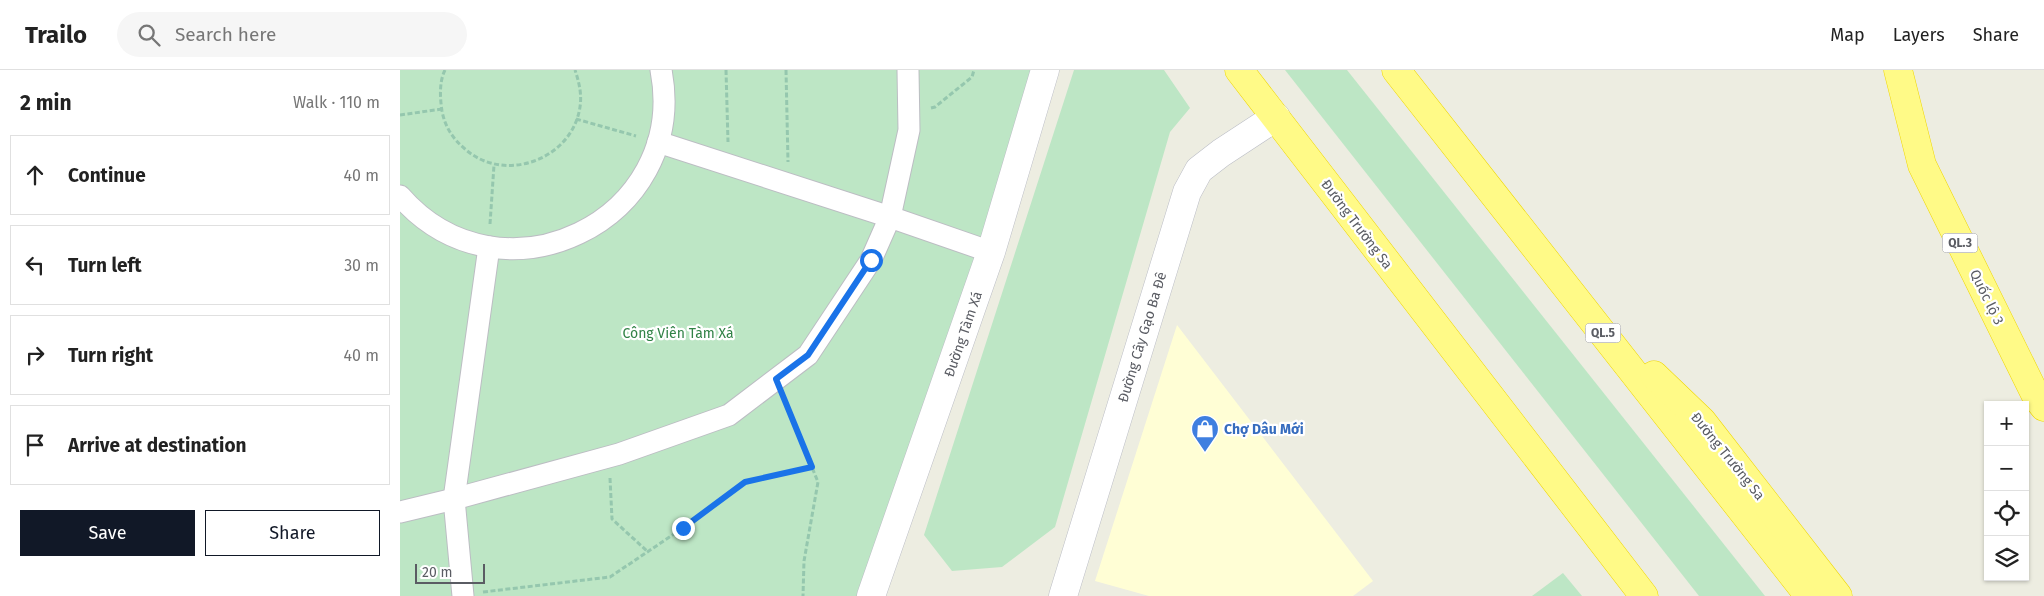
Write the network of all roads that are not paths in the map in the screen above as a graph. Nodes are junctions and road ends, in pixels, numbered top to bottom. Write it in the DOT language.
graph roads {
  1 [pos="660,70"];
  2 [pos="908,70"];
  3 [pos="1045,70"];
  4 [pos="1239,70"];
  5 [pos="1396,70"];
  6 [pos="1898,70"];
  7 [pos="1276,118"];
  8 [pos="658,142"];
  9 [pos="400,196"];
  10 [pos="890,217"];
  11 [pos="489,247"];
  12 [pos="992,252"];
  13 [pos="1584,308"];
  14 [pos="1475,377"];
  15 [pos="2042,400"];
  16 [pos="454,499"];
  17 [pos="400,512"];
  18 [pos="463,595"];
  19 [pos="871,596"];
  20 [pos="1063,596"];
  21 [pos="1623,596"];
  22 [pos="1644,596"];
  23 [pos="1808,596"];
  24 [pos="1838,596"];
  1 -- 8 [label="street"];
  2 -- 10 [label="street"];
  3 -- 12 [label="street, Đường Tàm Xá"];
  4 -- 7 [label="highway, Đường Trường Sa"];
  5 -- 13 [label="highway, Đường Trường Sa / QL.5"];
  6 -- 15 [label="highway, Quốc lộ 3 / QL.3"];
  7 -- 14 [label="highway, Đường Trường Sa"];
  7 -- 20 [label="street, Đường Cây Gạo Ba Đê"];
  8 -- 10 [label="street"];
  8 -- 11 [label="street"];
  9 -- 11 [label="street"];
  10 -- 12 [label="street"];
  10 -- 16 [label="street"];
  11 -- 16 [label="street"];
  12 -- 19 [label="street, Đường Tàm Xá"];
  13 -- 23 [label="highway, Đường Trường Sa / QL.5"];
  13 -- 24 [label="highway, Đường Trường Sa / QL.5"];
  14 -- 21 [label="highway, Đường Trường Sa"];
  14 -- 22 [label="highway, Đường Trường Sa"];
  16 -- 17 [label="street"];
  16 -- 18 [label="street"];
}
